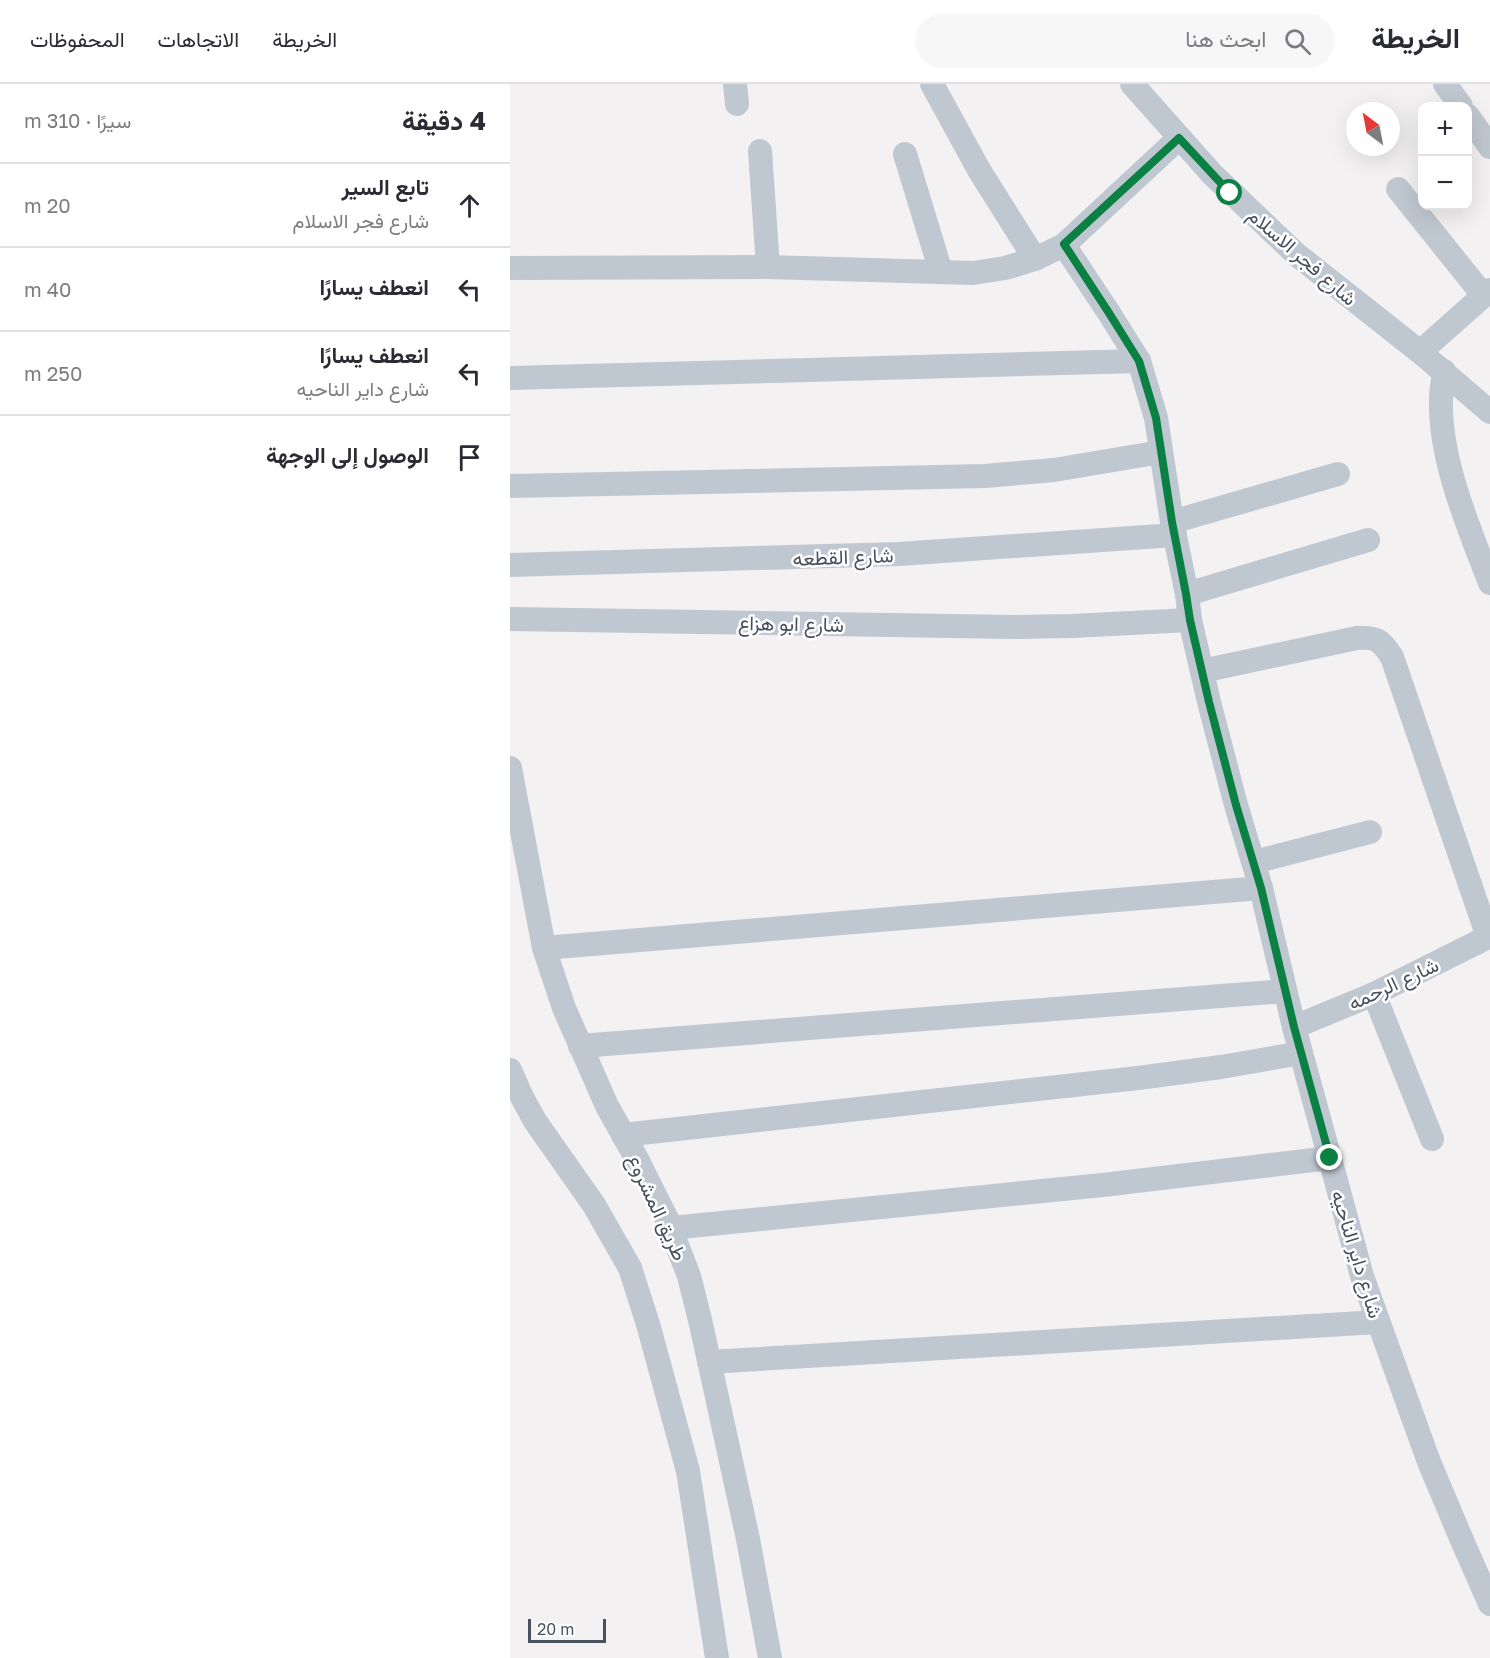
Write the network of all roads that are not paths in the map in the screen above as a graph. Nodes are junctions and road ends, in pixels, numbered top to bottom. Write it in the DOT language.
graph roads {
  1 [pos="932,84"];
  2 [pos="1132,84"];
  3 [pos="1445,84"];
  4 [pos="1458,102"];
  5 [pos="1472,123"];
  6 [pos="1179,138"];
  7 [pos="1490,147"];
  8 [pos="760,151"];
  9 [pos="905,154"];
  10 [pos="1398,189"];
  11 [pos="1064,244"];
  12 [pos="1035,259"];
  13 [pos="510,267"];
  14 [pos="768,267"];
  15 [pos="941,272"];
  16 [pos="1486,293"];
  17 [pos="1420,352"];
  18 [pos="1139,361"];
  19 [pos="1444,371"];
  20 [pos="510,378"];
  21 [pos="1490,412"];
  22 [pos="1161,452"];
  23 [pos="1338,474"];
  24 [pos="510,486"];
  25 [pos="1173,529"];
  26 [pos="1368,540"];
  27 [pos="510,565"];
  28 [pos="1490,583"];
  29 [pos="1186,594"];
  30 [pos="510,619"];
  31 [pos="1190,620"];
  32 [pos="1202,671"];
  33 [pos="510,768"];
  34 [pos="1370,832"];
  35 [pos="1254,862"];
  36 [pos="1261,888"];
  37 [pos="1489,936"];
  38 [pos="544,948"];
  39 [pos="1285,991"];
  40 [pos="1374,994"];
  41 [pos="1294,1027"];
  42 [pos="580,1046"];
  43 [pos="1301,1053"];
  44 [pos="510,1070"];
  45 [pos="623,1135"];
  46 [pos="1432,1139"];
  47 [pos="1330,1158"];
  48 [pos="671,1228"];
  49 [pos="1378,1322"];
  50 [pos="709,1362"];
  51 [pos="1490,1604"];
  52 [pos="717,1658"];
  53 [pos="770,1658"];
  1 -- 12 [label="street"];
  2 -- 6 [label="street, شارع فجر الاسلام"];
  3 -- 4 [label="street"];
  5 -- 7 [label="street"];
  6 -- 11 [label="street"];
  6 -- 17 [label="street, شارع فجر الاسلام"];
  8 -- 14 [label="street"];
  9 -- 15 [label="street"];
  10 -- 16 [label="street"];
  11 -- 12 [label="street"];
  11 -- 18 [label="street, شارع داير الناحيه"];
  12 -- 15 [label="street"];
  13 -- 14 [label="street"];
  14 -- 15 [label="street"];
  16 -- 17 [label="street"];
  17 -- 19 [label="street, شارع فجر الاسلام"];
  18 -- 20 [label="street"];
  18 -- 22 [label="street, شارع داير الناحيه"];
  19 -- 21 [label="street, شارع فجر الاسلام"];
  19 -- 28 [label="street"];
  22 -- 24 [label="street"];
  22 -- 25 [label="street, شارع داير الناحيه"];
  23 -- 25 [label="street, شارع القطعه"];
  25 -- 27 [label="street, شارع القطعه"];
  25 -- 29 [label="street, شارع داير الناحيه"];
  26 -- 29 [label="street"];
  29 -- 31 [label="street, شارع داير الناحيه"];
  30 -- 31 [label="street, شارع ابو هزاع"];
  31 -- 32 [label="street, شارع داير الناحيه"];
  32 -- 35 [label="street, شارع داير الناحيه"];
  32 -- 37 [label="street"];
  33 -- 38 [label="street, طريق المشروع"];
  34 -- 35 [label="street"];
  35 -- 36 [label="street, شارع داير الناحيه"];
  36 -- 38 [label="street"];
  36 -- 39 [label="street, شارع داير الناحيه"];
  37 -- 40 [label="street, شارع الرحمه"];
  38 -- 42 [label="street, طريق المشروع"];
  39 -- 41 [label="street, شارع داير الناحيه"];
  39 -- 42 [label="street"];
  40 -- 41 [label="street, شارع الرحمه"];
  40 -- 46 [label="street"];
  41 -- 43 [label="street, شارع داير الناحيه"];
  42 -- 45 [label="street, طريق المشروع"];
  43 -- 45 [label="street"];
  43 -- 47 [label="street, شارع داير الناحيه"];
  44 -- 52 [label="street"];
  45 -- 48 [label="street, طريق المشروع"];
  47 -- 48 [label="street"];
  47 -- 49 [label="street, شارع داير الناحيه"];
  48 -- 50 [label="street, طريق المشروع"];
  49 -- 50 [label="street"];
  49 -- 51 [label="street, شارع داير الناحيه"];
  50 -- 53 [label="street, طريق المشروع"];
}
